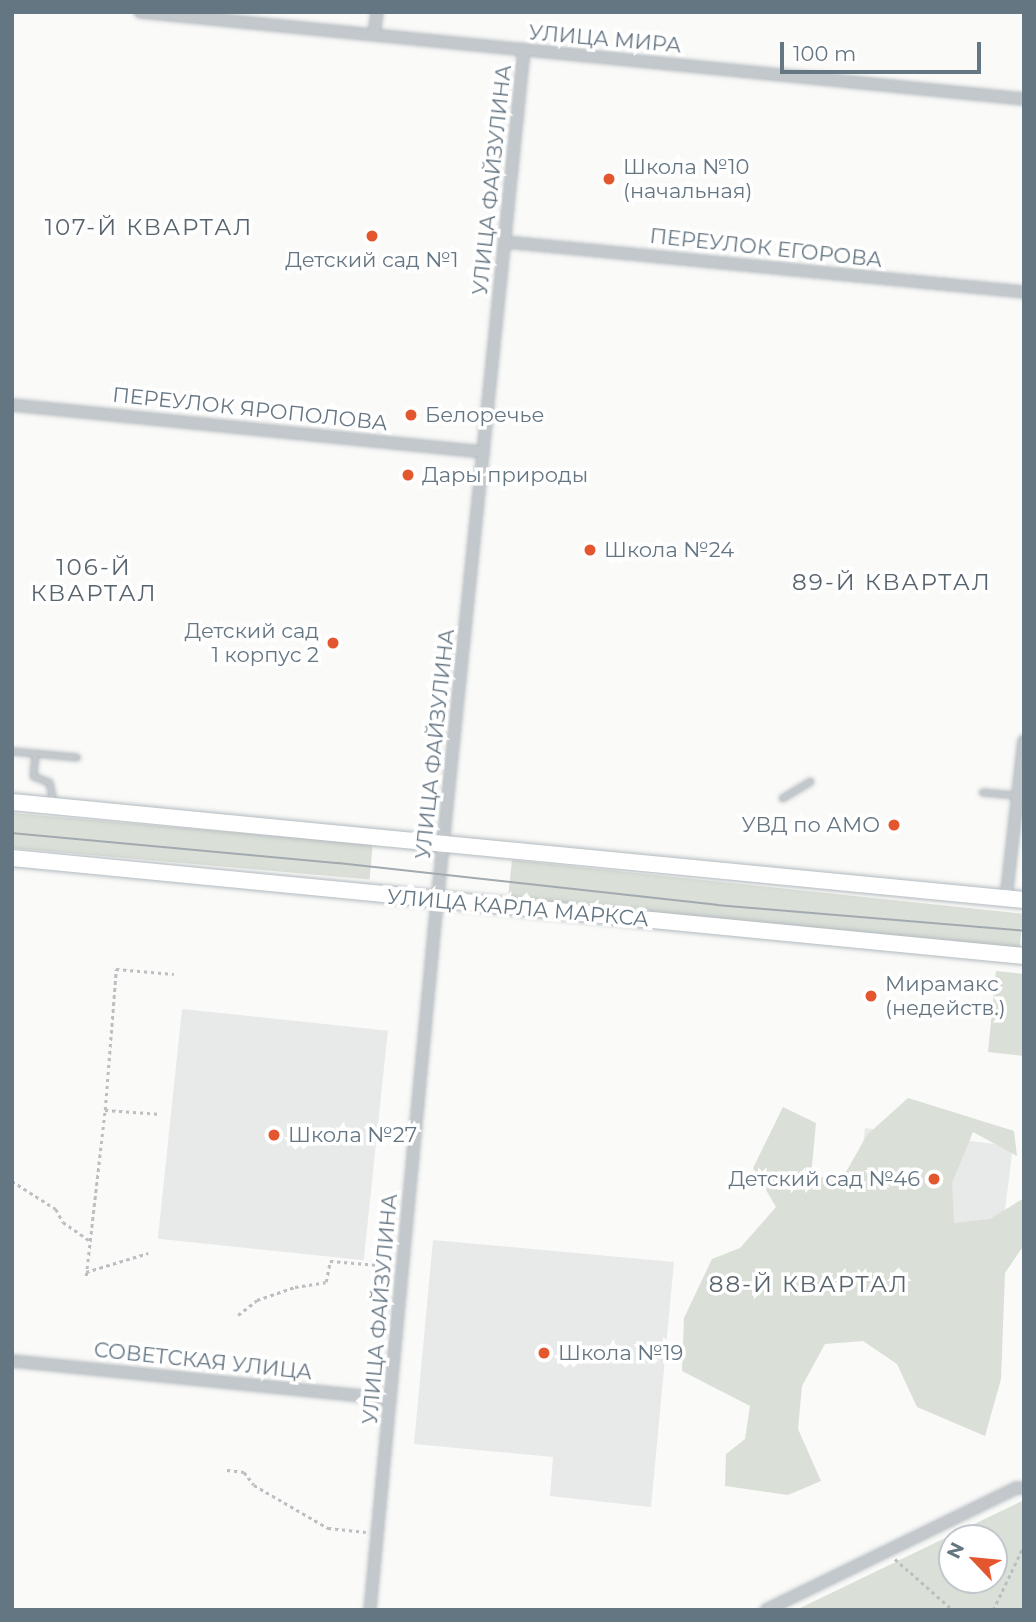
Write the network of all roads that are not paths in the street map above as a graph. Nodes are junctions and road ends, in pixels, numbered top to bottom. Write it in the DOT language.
graph roads {
  1 [pos="140,12"];
  2 [pos="377,12"];
  3 [pos="374,34"];
  4 [pos="524,50"];
  5 [pos="1024,99"];
  6 [pos="505,242"];
  7 [pos="1024,292"];
  8 [pos="12,405"];
  9 [pos="484,452"];
  10 [pos="1024,741"];
  11 [pos="12,751"];
  12 [pos="35,753"];
  13 [pos="77,757"];
  14 [pos="810,781"];
  15 [pos="982,792"];
  16 [pos="1018,795"];
  17 [pos="51,796"];
  18 [pos="782,798"];
  19 [pos="12,802"];
  20 [pos="444,843"];
  21 [pos="12,858"];
  22 [pos="1006,898"];
  23 [pos="438,900"];
  24 [pos="1024,900"];
  25 [pos="1024,956"];
  26 [pos="12,1362"];
  27 [pos="390,1399"];
  28 [pos="1024,1488"];
  29 [pos="370,1610"];
  30 [pos="766,1610"];
  1 -- 3 [label="street, УЛИЦА МИРА"];
  2 -- 3 [label="street"];
  3 -- 4 [label="street, УЛИЦА МИРА"];
  4 -- 5 [label="street, УЛИЦА МИРА"];
  4 -- 6 [label="street, УЛИЦА ФАЙЗУЛИНА"];
  6 -- 7 [label="street, ПЕРЕУЛОК ЕГОРОВА"];
  6 -- 9 [label="street, УЛИЦА ФАЙЗУЛИНА"];
  8 -- 9 [label="street, ПЕРЕУЛОК ЯРОПОЛОВА"];
  9 -- 20 [label="street, УЛИЦА ФАЙЗУЛИНА"];
  10 -- 16 [label="street"];
  11 -- 12 [label="lane"];
  12 -- 13 [label="lane"];
  12 -- 17 [label="lane"];
  14 -- 18 [label="lane"];
  15 -- 16 [label="lane"];
  16 -- 22 [label="street"];
  19 -- 20 [label="main road"];
  20 -- 22 [label="main road"];
  20 -- 23 [label="street, УЛИЦА ФАЙЗУЛИНА"];
  21 -- 23 [label="main road, УЛИЦА КАРЛА МАРКСА"];
  22 -- 24 [label="main road"];
  23 -- 25 [label="main road, УЛИЦА КАРЛА МАРКСА"];
  23 -- 27 [label="street, УЛИЦА ФАЙЗУЛИНА"];
  26 -- 27 [label="street, СОВЕТСКАЯ УЛИЦА"];
  27 -- 29 [label="street, УЛИЦА ФАЙЗУЛИНА"];
  28 -- 30 [label="street"];
}
